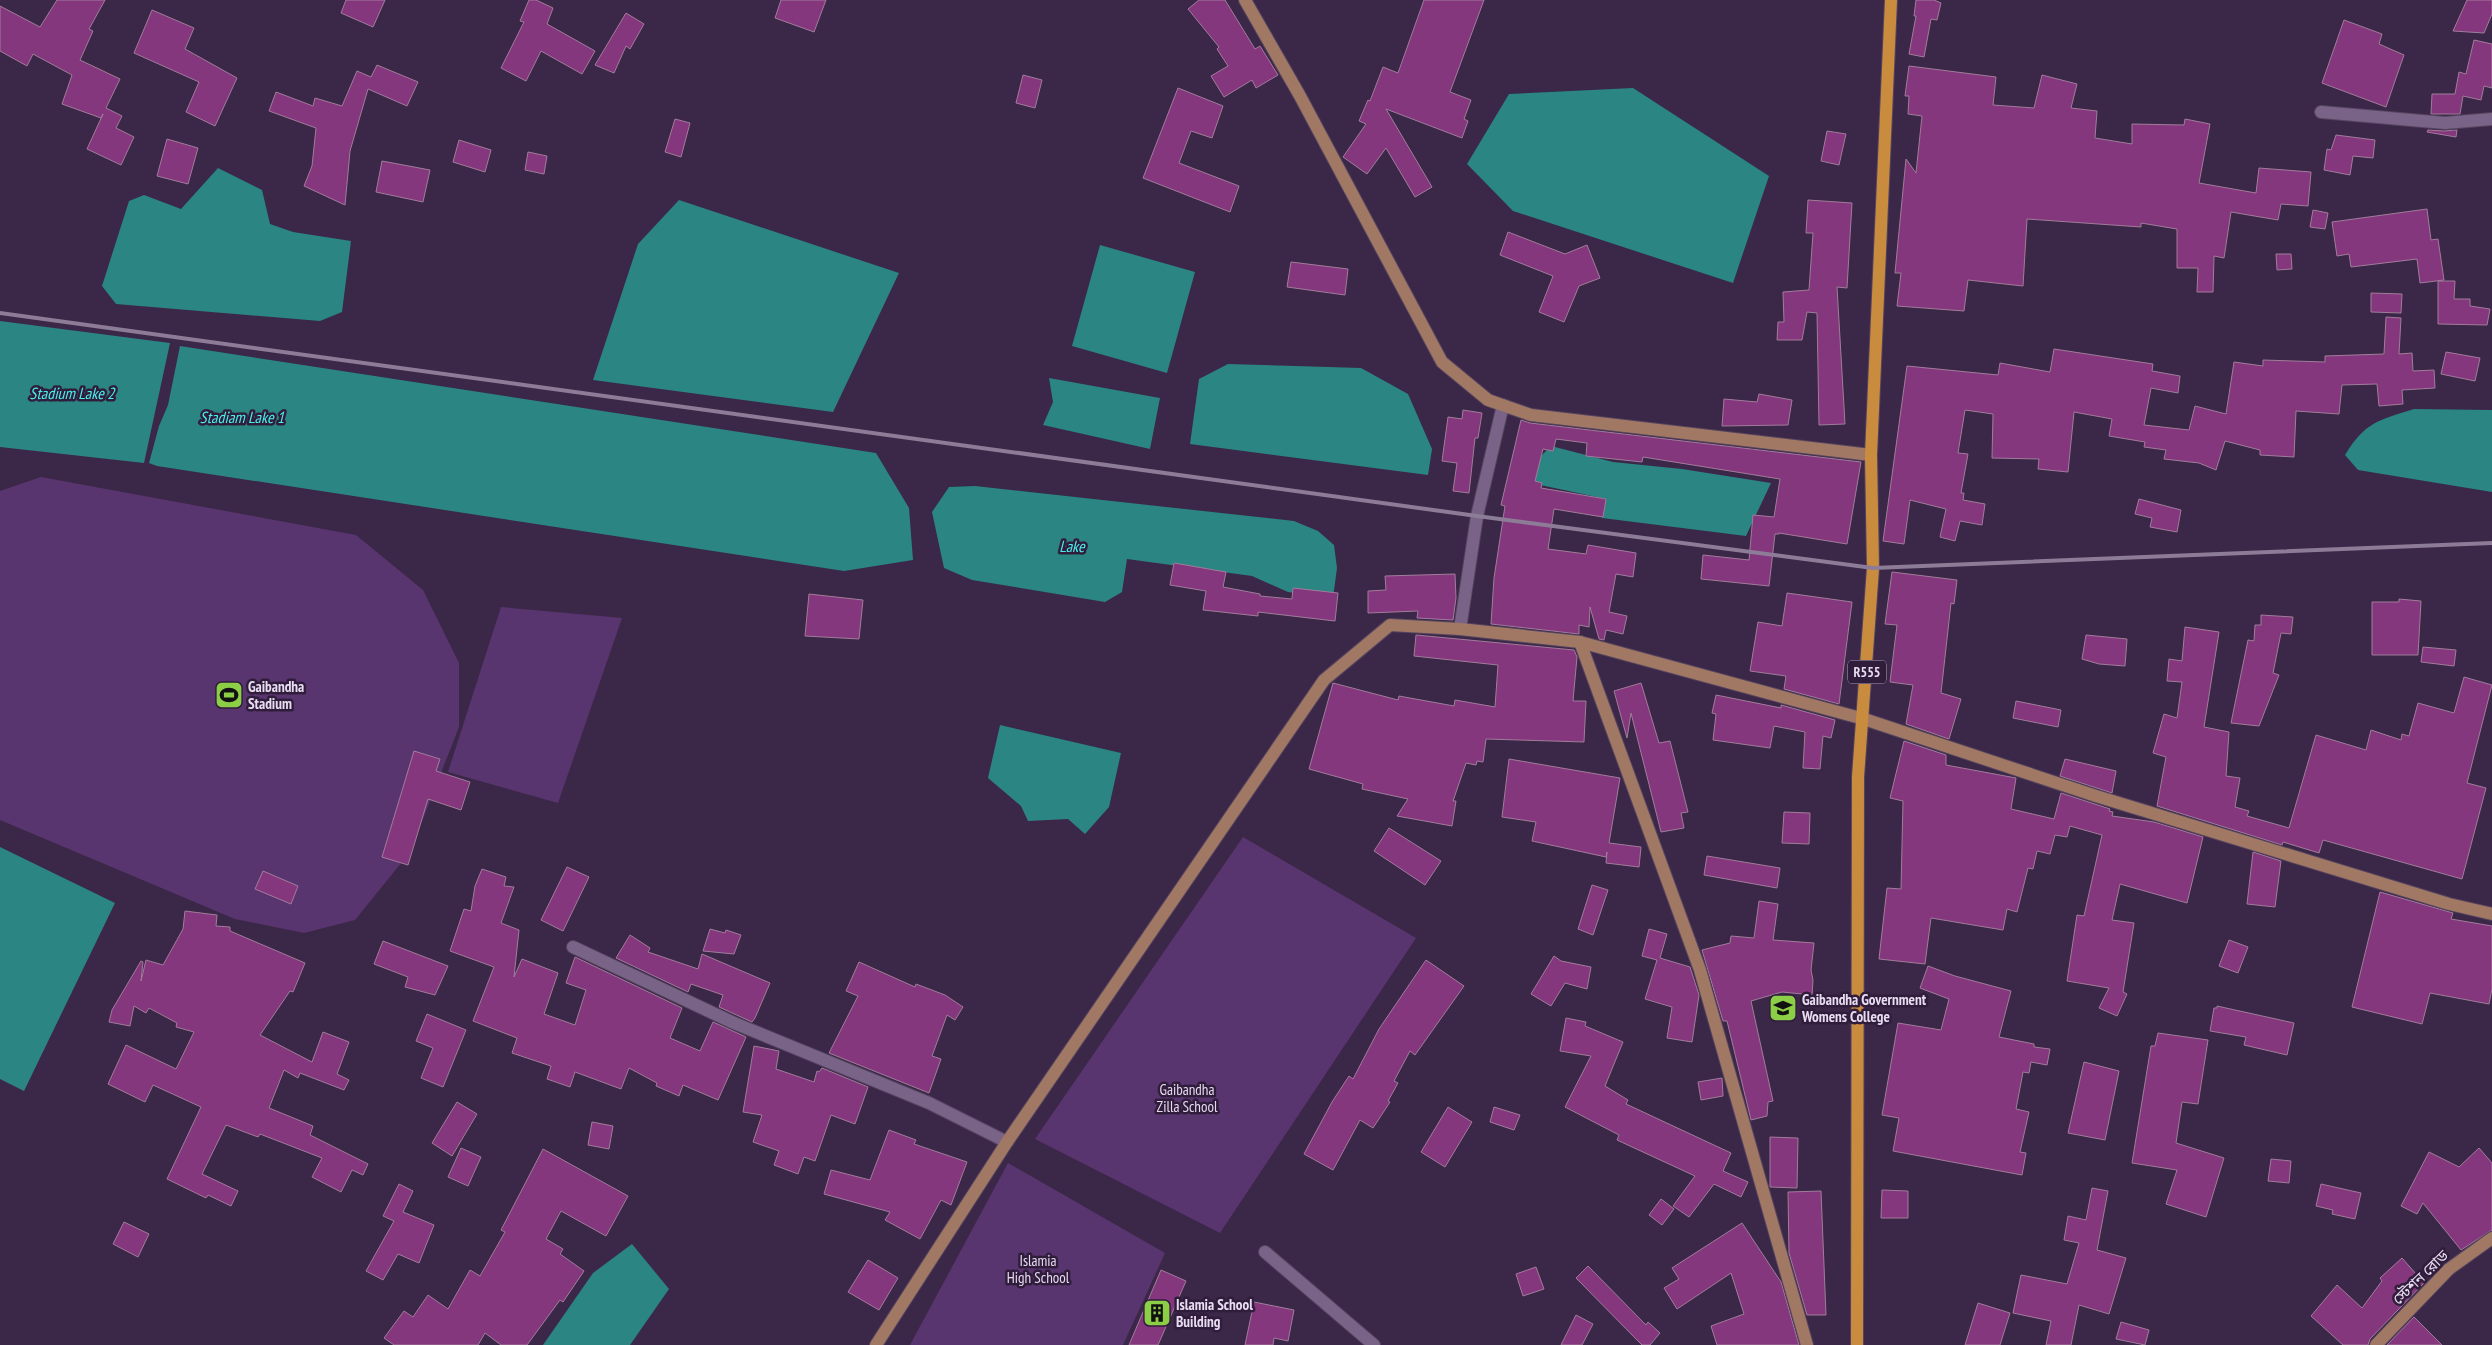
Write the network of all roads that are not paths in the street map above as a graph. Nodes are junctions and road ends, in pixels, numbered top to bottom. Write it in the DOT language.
graph roads {
  1 [pos="1246,0"];
  2 [pos="1890,0"];
  3 [pos="2321,112"];
  4 [pos="2492,119"];
  5 [pos="1503,405"];
  6 [pos="1872,455"];
  7 [pos="1460,629"];
  8 [pos="1580,642"];
  9 [pos="1864,719"];
  10 [pos="2492,914"];
  11 [pos="573,948"];
  12 [pos="1007,1142"];
  13 [pos="2492,1238"];
  14 [pos="1265,1252"];
  15 [pos="876,1345"];
  16 [pos="1374,1345"];
  17 [pos="1808,1345"];
  18 [pos="1857,1345"];
  19 [pos="2376,1345"];
  1 -- 5 [label="street"];
  2 -- 6 [label="main road, R555"];
  3 -- 4 [label="street"];
  5 -- 6 [label="street"];
  5 -- 7 [label="street"];
  6 -- 9 [label="main road, R555"];
  7 -- 8 [label="street"];
  7 -- 12 [label="street"];
  8 -- 9 [label="street"];
  8 -- 17 [label="street"];
  9 -- 10 [label="street"];
  9 -- 18 [label="main road, R555"];
  11 -- 12 [label="street"];
  12 -- 15 [label="street"];
  13 -- 19 [label="street, স্টেশন রোড"];
  14 -- 16 [label="street"];
}
